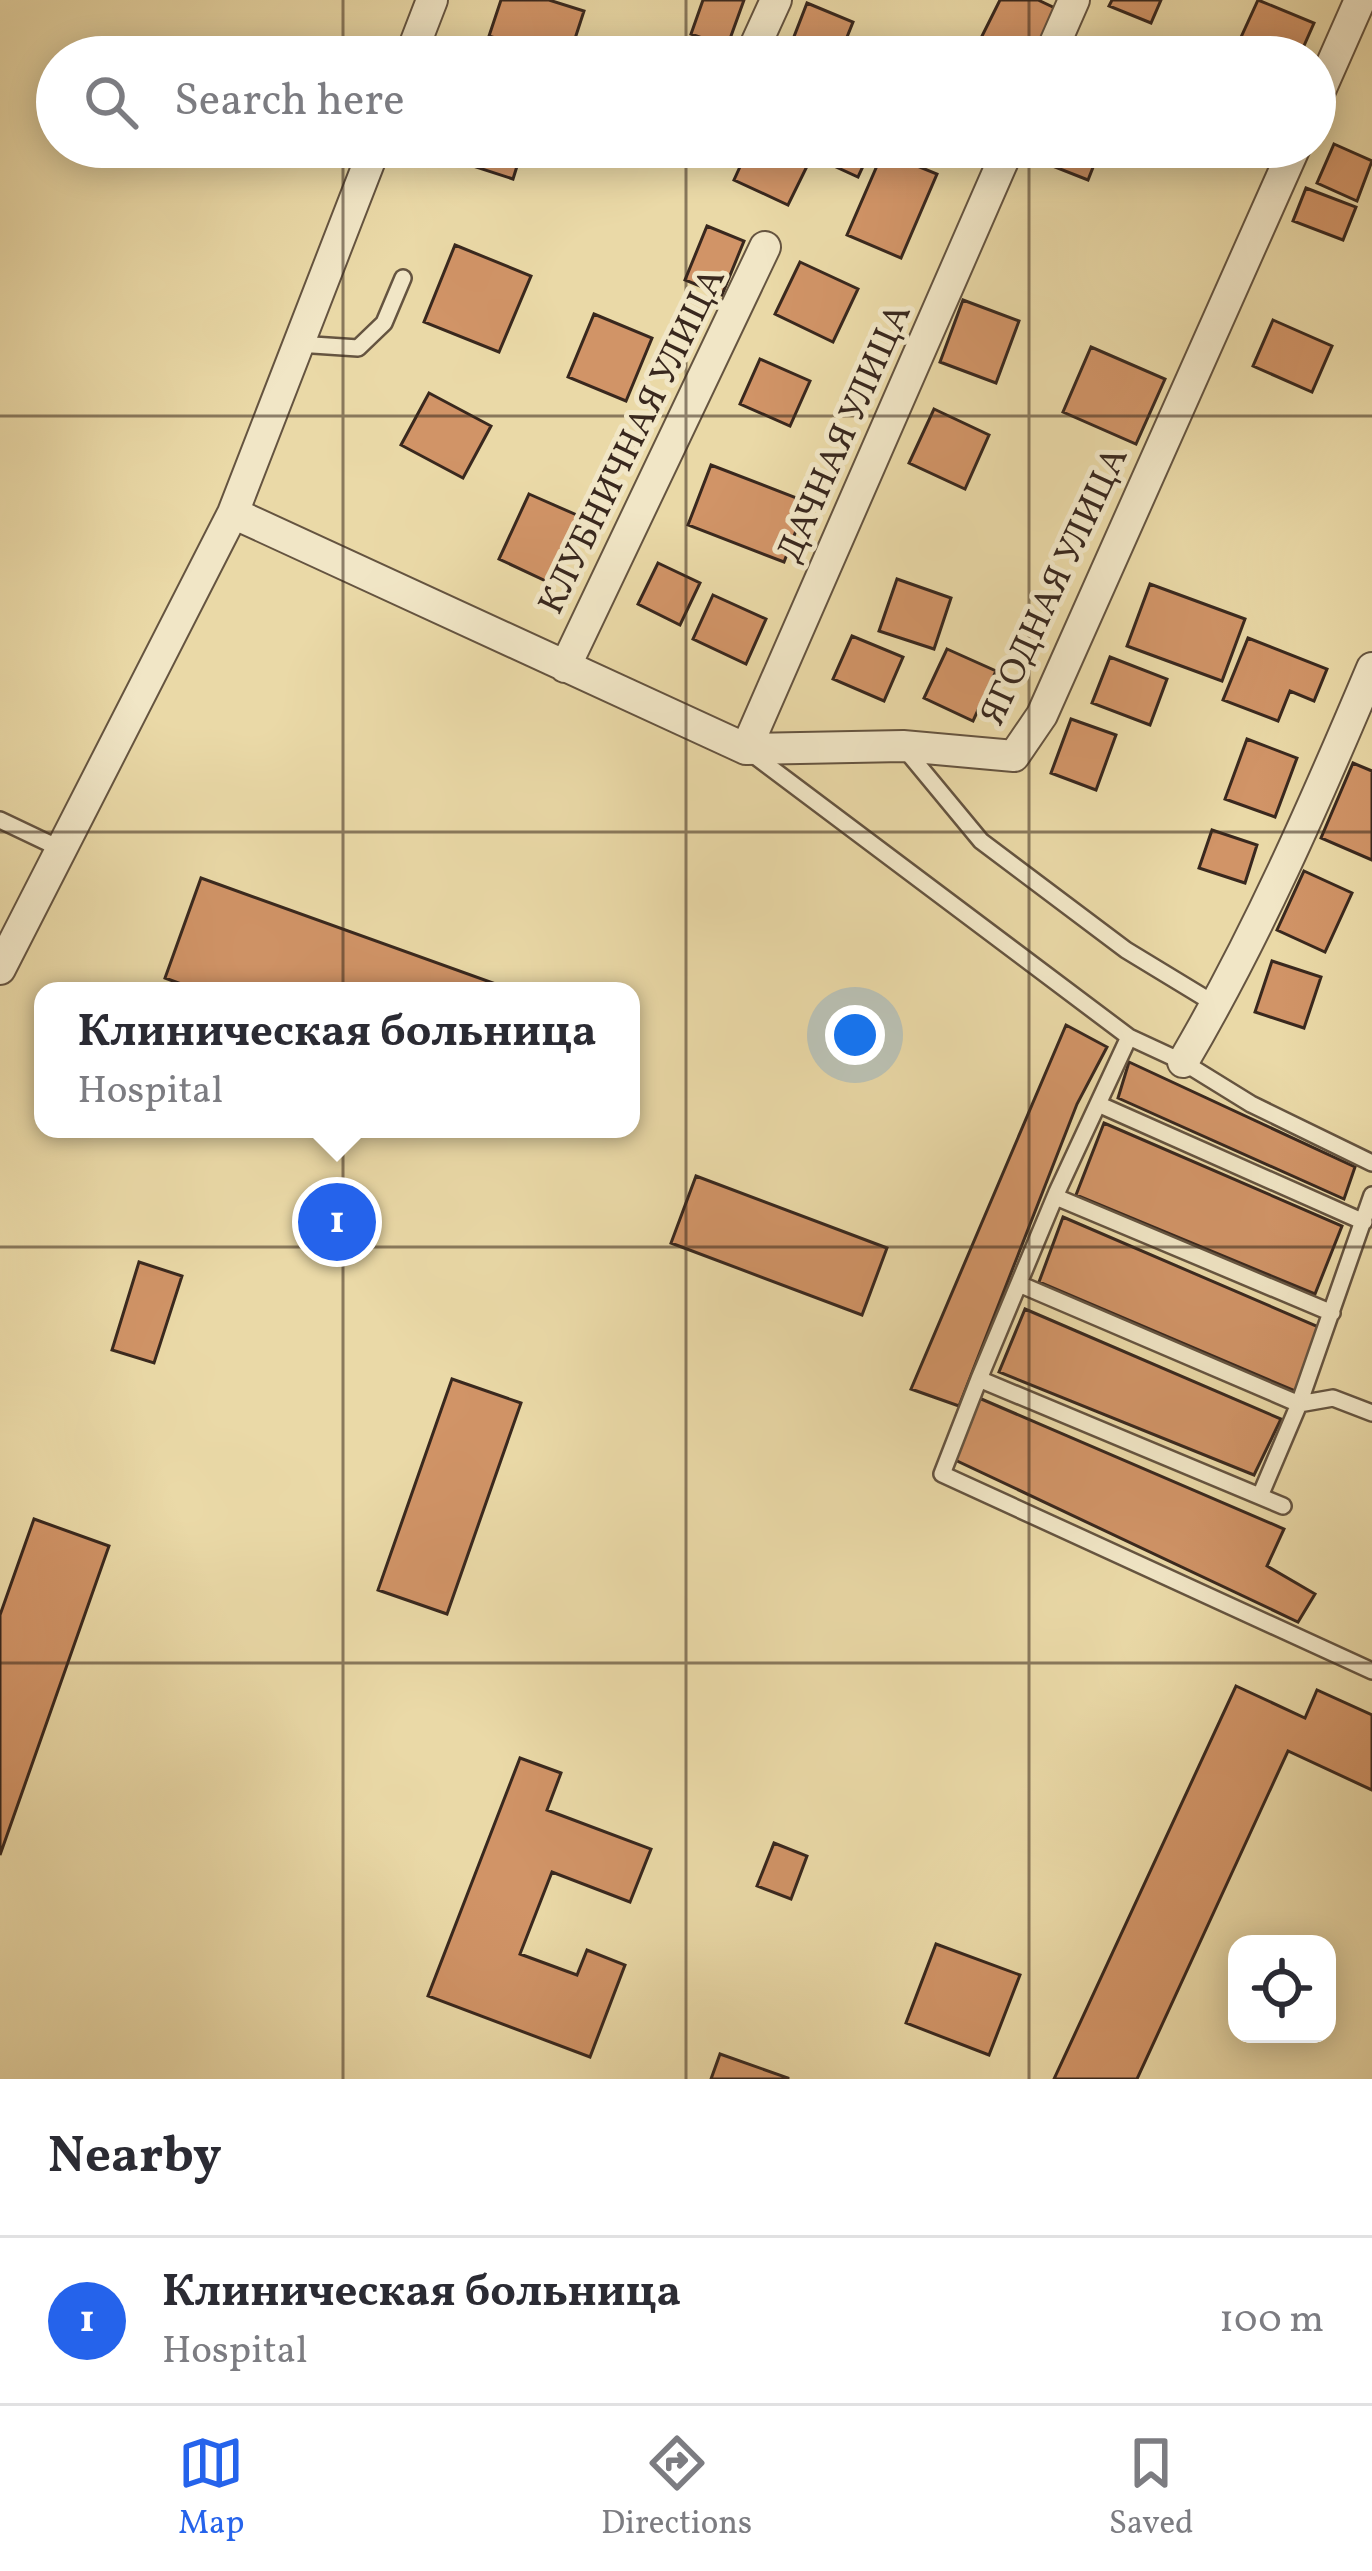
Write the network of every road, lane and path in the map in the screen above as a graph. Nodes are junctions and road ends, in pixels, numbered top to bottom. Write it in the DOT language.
graph roads {
  1 [pos="432,0"];
  2 [pos="776,0"];
  3 [pos="1074,0"];
  4 [pos="1360,0"];
  5 [pos="418,36"];
  6 [pos="760,36"];
  7 [pos="1058,36"];
  8 [pos="1336,54"];
  9 [pos="367,168"];
  10 [pos="1001,168"];
  11 [pos="1286,168"];
  12 [pos="765,247"];
  13 [pos="403,278"];
  14 [pos="298,344"];
  15 [pos="226,525"];
  16 [pos="565,667"];
  17 [pos="1372,668"];
  18 [pos="902,746"];
  19 [pos="746,749"];
  20 [pos="0,820"];
  21 [pos="61,849"];
  22 [pos="0,968"];
  23 [pos="1221,997"];
  24 [pos="1129,1037"];
  25 [pos="1183,1062"];
  26 [pos="1098,1104"];
  27 [pos="1372,1163"];
  28 [pos="1372,1195"];
  29 [pos="1056,1197"];
  30 [pos="1364,1222"];
  31 [pos="1019,1284"];
  32 [pos="1332,1312"];
  33 [pos="979,1379"];
  34 [pos="1299,1404"];
  35 [pos="1372,1413"];
  36 [pos="1260,1496"];
  37 [pos="1283,1506"];
  38 [pos="1372,1671"];
  1 -- 5 [label="street"];
  2 -- 6 [label="street"];
  3 -- 7 [label="street"];
  4 -- 8 [label="street"];
  9 -- 14 [label="street"];
  10 -- 19 [label="street, ДАЧНАЯ УЛИЦА"];
  11 -- 18 [label="street, ЯГОДНАЯ УЛИЦА"];
  12 -- 16 [label="street, КЛУБНИЧНАЯ УЛИЦА"];
  13 -- 14 [label="lane"];
  14 -- 15 [label="street"];
  15 -- 16 [label="street, ЯГОДНАЯ УЛИЦА"];
  15 -- 21 [label="street"];
  16 -- 19 [label="street, ЯГОДНАЯ УЛИЦА"];
  17 -- 23 [label="street"];
  18 -- 19 [label="street, ЯГОДНАЯ УЛИЦА"];
  18 -- 23 [label="lane"];
  19 -- 24 [label="lane"];
  20 -- 21 [label="lane"];
  21 -- 22 [label="street"];
  23 -- 25 [label="street"];
  24 -- 25 [label="lane"];
  24 -- 26 [label="lane"];
  25 -- 27 [label="lane"];
  26 -- 29 [label="lane"];
  26 -- 30 [label="lane"];
  28 -- 30 [label="lane"];
  29 -- 31 [label="lane"];
  29 -- 32 [label="lane"];
  30 -- 32 [label="lane"];
  31 -- 33 [label="lane"];
  31 -- 34 [label="lane"];
  32 -- 34 [label="lane"];
  33 -- 36 [label="lane"];
  33 -- 38 [label="lane"];
  34 -- 35 [label="lane"];
  34 -- 36 [label="lane"];
  36 -- 37 [label="lane"];
}
